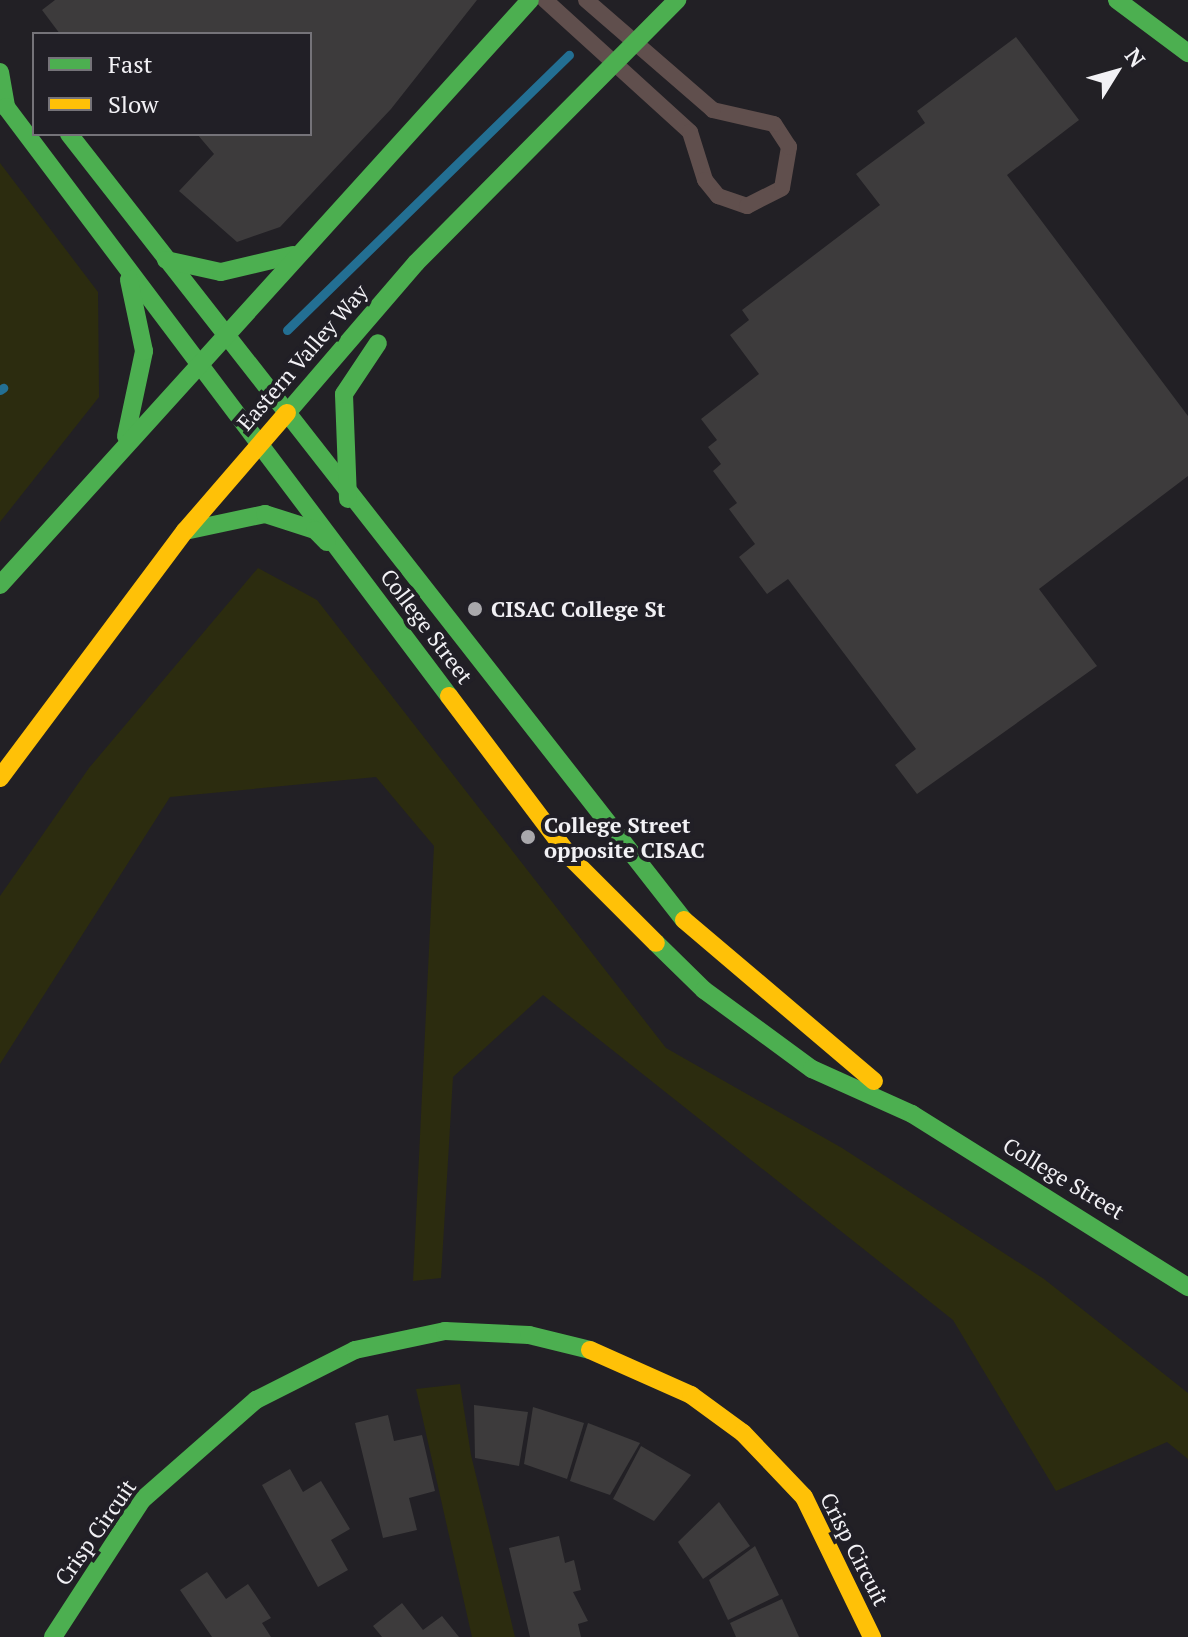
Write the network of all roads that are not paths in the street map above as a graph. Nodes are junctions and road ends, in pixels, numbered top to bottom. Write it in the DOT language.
graph roads {
  1 [pos="530,0"];
  2 [pos="545,0"];
  3 [pos="586,0"];
  4 [pos="677,0"];
  5 [pos="1117,0"];
  6 [pos="633,45"];
  7 [pos="1188,53"];
  8 [pos="614,64"];
  9 [pos="0,73"];
  10 [pos="22,82"];
  11 [pos="71,136"];
  12 [pos="293,255"];
  13 [pos="166,260"];
  14 [pos="416,263"];
  15 [pos="126,267"];
  16 [pos="221,333"];
  17 [pos="196,360"];
  18 [pos="284,415"];
  19 [pos="126,438"];
  20 [pos="259,444"];
  21 [pos="348,499"];
  22 [pos="185,531"];
  23 [pos="357,573"];
  24 [pos="0,585"];
  25 [pos="0,778"];
  26 [pos="912,1114"];
  27 [pos="1188,1287"];
  28 [pos="53,1637"];
  29 [pos="872,1637"];
  1 -- 12 [label="street"];
  2 -- 8 [label="lane"];
  3 -- 6 [label="lane"];
  4 -- 6 [label="street, Eastern Valley Way"];
  5 -- 7 [label="street"];
  6 -- 8 [label="street, Eastern Valley Way"];
  6 -- 8 [label="lane"];
  8 -- 14 [label="street, Eastern Valley Way"];
  9 -- 10 [label="street, College Street"];
  9 -- 15 [label="street, College Street"];
  11 -- 13 [label="street, College Street"];
  12 -- 13 [label="street"];
  12 -- 16 [label="street"];
  13 -- 16 [label="street, College Street"];
  14 -- 18 [label="street, Eastern Valley Way"];
  14 -- 21 [label="street"];
  15 -- 17 [label="street, College Street"];
  15 -- 19 [label="street"];
  16 -- 17 [label="street"];
  16 -- 18 [label="street, College Street"];
  17 -- 19 [label="street"];
  17 -- 20 [label="street, College Street"];
  18 -- 20 [label="street, Eastern Valley Way"];
  18 -- 21 [label="street, College Street"];
  19 -- 24 [label="street"];
  20 -- 22 [label="street, Eastern Valley Way"];
  20 -- 23 [label="street, College Street"];
  21 -- 26 [label="street, College Street"];
  22 -- 23 [label="street"];
  22 -- 25 [label="street, Eastern Valley Way"];
  23 -- 26 [label="street, College Street"];
  26 -- 27 [label="street, College Street"];
  28 -- 29 [label="street, Crisp Circuit"];
}
